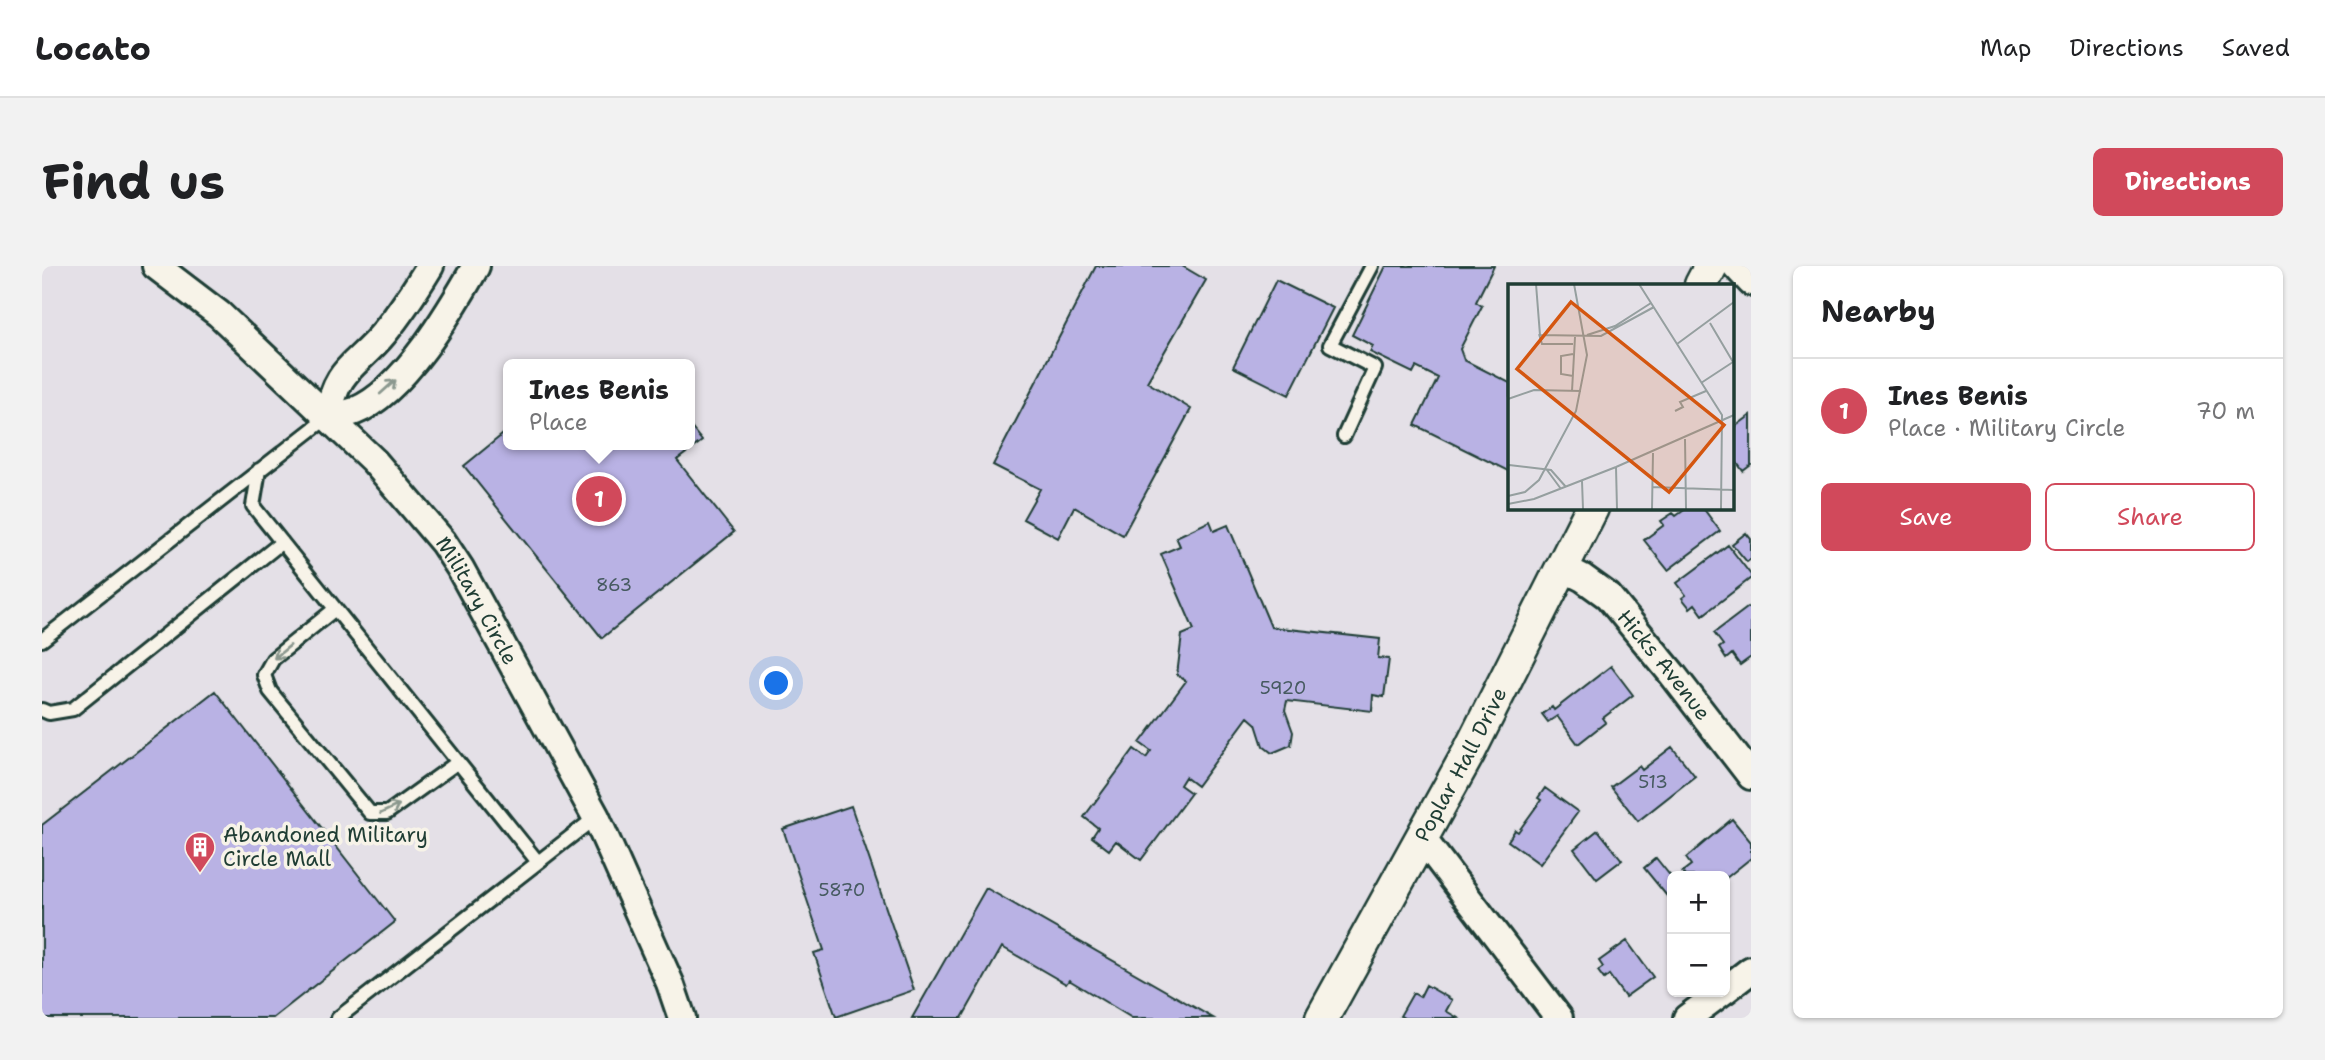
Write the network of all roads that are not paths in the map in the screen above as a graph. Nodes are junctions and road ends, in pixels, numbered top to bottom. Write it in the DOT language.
graph roads {
  1 [pos="156,266"];
  2 [pos="430,266"];
  3 [pos="476,266"];
  4 [pos="1372,266"];
  5 [pos="1711,266"];
  6 [pos="1736,266"];
  7 [pos="1751,282"];
  8 [pos="1702,284"];
  9 [pos="328,417"];
  10 [pos="1344,436"];
  11 [pos="259,470"];
  12 [pos="1592,509"];
  13 [pos="282,542"];
  14 [pos="1563,568"];
  15 [pos="335,609"];
  16 [pos="42,640"];
  17 [pos="42,710"];
  18 [pos="458,762"];
  19 [pos="1751,776"];
  20 [pos="596,817"];
  21 [pos="1422,838"];
  22 [pos="538,862"];
  23 [pos="1751,970"];
  24 [pos="1730,986"];
  25 [pos="1716,997"];
  26 [pos="338,1018"];
  27 [pos="682,1018"];
  28 [pos="1322,1018"];
  29 [pos="1559,1018"];
  30 [pos="1687,1018"];
  1 -- 9 [label="street, Military Circle"];
  2 -- 9 [label="street"];
  9 -- 3 [label="street, one-way"];
  4 -- 10 [label="lane"];
  5 -- 8 [label="street"];
  6 -- 7 [label="street"];
  9 -- 11 [label="lane"];
  9 -- 20 [label="street, Military Circle"];
  11 -- 13 [label="lane"];
  11 -- 16 [label="lane"];
  12 -- 14 [label="street, Poplar Hall Drive"];
  13 -- 15 [label="lane"];
  13 -- 17 [label="lane"];
  14 -- 19 [label="street, Hicks Avenue"];
  14 -- 21 [label="street, Poplar Hall Drive"];
  15 -- 18 [label="lane"];
  15 -- 18 [label="lane, one-way"];
  18 -- 22 [label="lane"];
  20 -- 22 [label="lane"];
  20 -- 27 [label="street, Military Circle"];
  21 -- 28 [label="street, Poplar Hall Drive"];
  21 -- 29 [label="street"];
  22 -- 26 [label="lane"];
  23 -- 24 [label="street"];
  25 -- 30 [label="street"];
}
